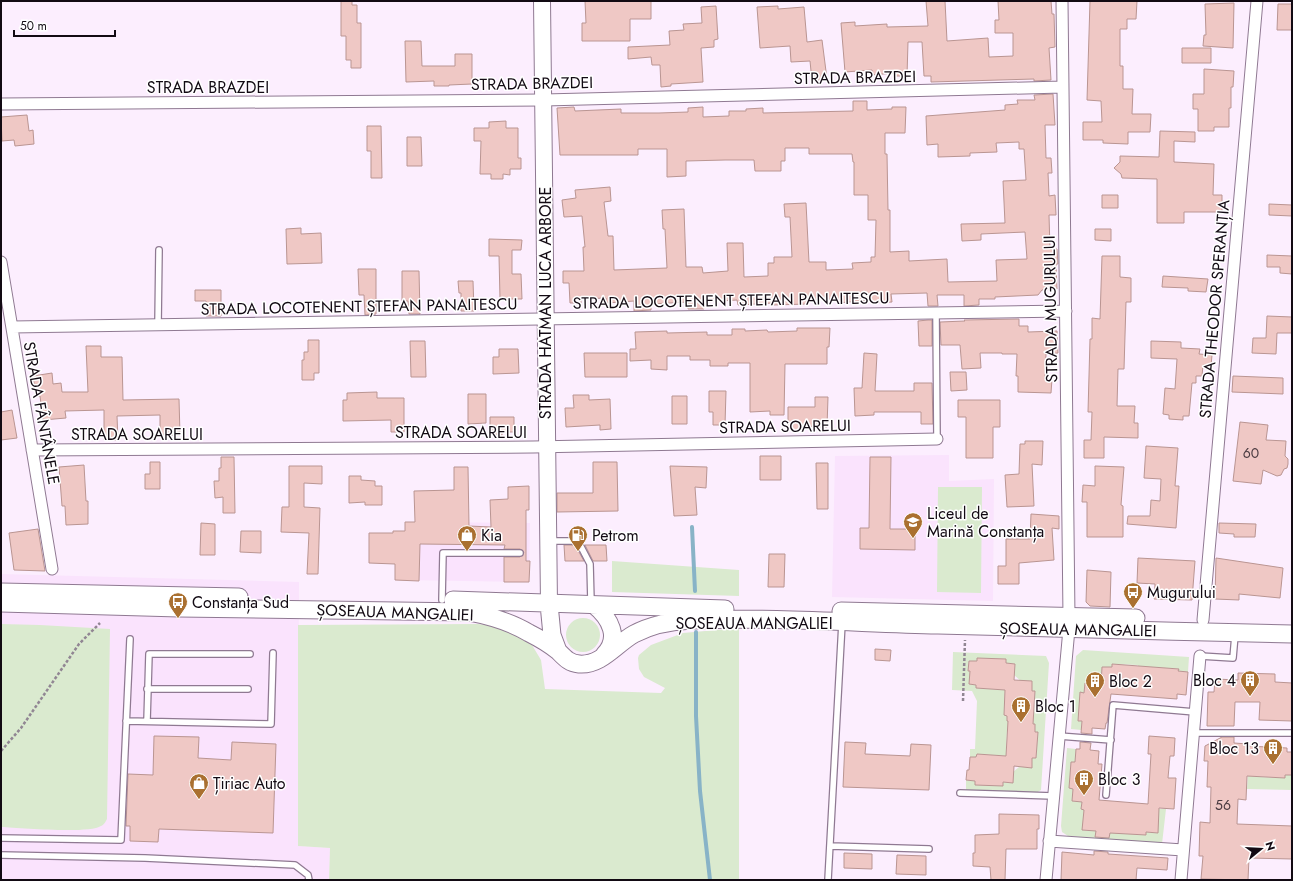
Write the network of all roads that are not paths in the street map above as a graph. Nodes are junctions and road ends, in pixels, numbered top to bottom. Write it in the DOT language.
graph roads {
  1 [pos="542,1"];
  2 [pos="1062,1"];
  3 [pos="1257,1"];
  4 [pos="1062,87"];
  5 [pos="544,100"];
  6 [pos="1,104"];
  7 [pos="159,250"];
  8 [pos="1,262"];
  9 [pos="1066,311"];
  10 [pos="936,313"];
  11 [pos="545,319"];
  12 [pos="158,325"];
  13 [pos="12,327"];
  14 [pos="937,439"];
  15 [pos="546,447"];
  16 [pos="32,450"];
  17 [pos="548,541"];
  18 [pos="520,553"];
  19 [pos="52,569"];
  20 [pos="1,592"];
  21 [pos="442,600"];
  22 [pos="1,603"];
  23 [pos="549,604"];
  24 [pos="592,605"];
  25 [pos="1203,620"];
  26 [pos="842,622"];
  27 [pos="1069,623"];
  28 [pos="1292,623"];
  29 [pos="1235,632"];
  30 [pos="1292,634"];
  31 [pos="130,639"];
  32 [pos="558,651"];
  33 [pos="274,653"];
  34 [pos="250,654"];
  35 [pos="1200,656"];
  36 [pos="599,660"];
  37 [pos="148,689"];
  38 [pos="248,689"];
  39 [pos="1195,712"];
  40 [pos="126,721"];
  41 [pos="147,721"];
  42 [pos="1193,733"];
  43 [pos="1292,733"];
  44 [pos="1059,736"];
  45 [pos="1111,740"];
  46 [pos="960,793"];
  47 [pos="1106,795"];
  48 [pos="1053,796"];
  49 [pos="1,838"];
  50 [pos="1049,841"];
  51 [pos="830,846"];
  52 [pos="929,849"];
  53 [pos="1183,850"];
  54 [pos="1,855"];
  55 [pos="309,880"];
  56 [pos="828,880"];
  57 [pos="1046,880"];
  58 [pos="1181,880"];
  1 -- 5 [label="street, STRADA HATMAN LUCA ARBORE"];
  2 -- 4 [label="street, STRADA MUGURULUI"];
  3 -- 25 [label="street, STRADA THEODOR SPERANȚIA"];
  4 -- 5 [label="street, STRADA BRAZDEI"];
  4 -- 9 [label="street, STRADA MUGURULUI"];
  5 -- 6 [label="street, STRADA BRAZDEI"];
  5 -- 11 [label="street, STRADA HATMAN LUCA ARBORE"];
  7 -- 12 [label="lane"];
  8 -- 13 [label="street, STRADA FÂNTÂNELE"];
  9 -- 10 [label="street, STRADA LOCOTENENT ȘTEFAN PANAITESCU"];
  9 -- 27 [label="street, STRADA MUGURULUI"];
  10 -- 11 [label="street, STRADA LOCOTENENT ȘTEFAN PANAITESCU"];
  10 -- 14 [label="lane"];
  11 -- 12 [label="street, STRADA LOCOTENENT ȘTEFAN PANAITESCU"];
  11 -- 15 [label="street, STRADA HATMAN LUCA ARBORE"];
  12 -- 13 [label="street, STRADA LOCOTENENT ȘTEFAN PANAITESCU"];
  13 -- 16 [label="street, STRADA FÂNTÂNELE"];
  14 -- 15 [label="street, STRADA SOARELUI"];
  15 -- 16 [label="street, STRADA SOARELUI"];
  15 -- 17 [label="street, STRADA HATMAN LUCA ARBORE"];
  16 -- 19 [label="street, STRADA FÂNTÂNELE"];
  17 -- 23 [label="street, STRADA HATMAN LUCA ARBORE"];
  17 -- 24 [label="lane"];
  18 -- 21 [label="lane"];
  20 -- 21 [label="main road, ȘOSEAUA MANGALIEI"];
  21 -- 23 [label="main road, ȘOSEAUA MANGALIEI"];
  22 -- 32 [label="main road, ȘOSEAUA MANGALIEI"];
  23 -- 24 [label="main road, ȘOSEAUA MANGALIEI"];
  23 -- 32 [label="main road"];
  24 -- 27 [label="main road, ȘOSEAUA MANGALIEI"];
  24 -- 36 [label="main road"];
  25 -- 27 [label="main road, ȘOSEAUA MANGALIEI"];
  25 -- 28 [label="main road, ȘOSEAUA MANGALIEI"];
  26 -- 27 [label="main road, ȘOSEAUA MANGALIEI"];
  26 -- 36 [label="main road, ȘOSEAUA MANGALIEI"];
  26 -- 51 [label="lane"];
  27 -- 29 [label="main road, ȘOSEAUA MANGALIEI"];
  27 -- 44 [label="street, STRADA MUGURULUI"];
  29 -- 30 [label="main road, ȘOSEAUA MANGALIEI"];
  29 -- 35 [label="lane"];
  31 -- 40 [label="lane"];
  32 -- 36 [label="main road, ȘOSEAUA MANGALIEI"];
  33 -- 41 [label="lane"];
  34 -- 37 [label="lane"];
  35 -- 39 [label="street"];
  37 -- 38 [label="lane"];
  37 -- 41 [label="lane"];
  39 -- 42 [label="street"];
  39 -- 45 [label="lane"];
  40 -- 41 [label="lane"];
  40 -- 49 [label="lane"];
  42 -- 43 [label="lane"];
  42 -- 53 [label="street"];
  44 -- 45 [label="lane"];
  44 -- 48 [label="street, STRADA MUGURULUI"];
  45 -- 47 [label="lane"];
  46 -- 48 [label="lane"];
  48 -- 50 [label="street, STRADA MUGURULUI"];
  50 -- 53 [label="street"];
  50 -- 57 [label="street, STRADA MUGURULUI"];
  51 -- 52 [label="lane"];
  51 -- 56 [label="lane"];
  53 -- 58 [label="street"];
  54 -- 55 [label="lane"];
}
